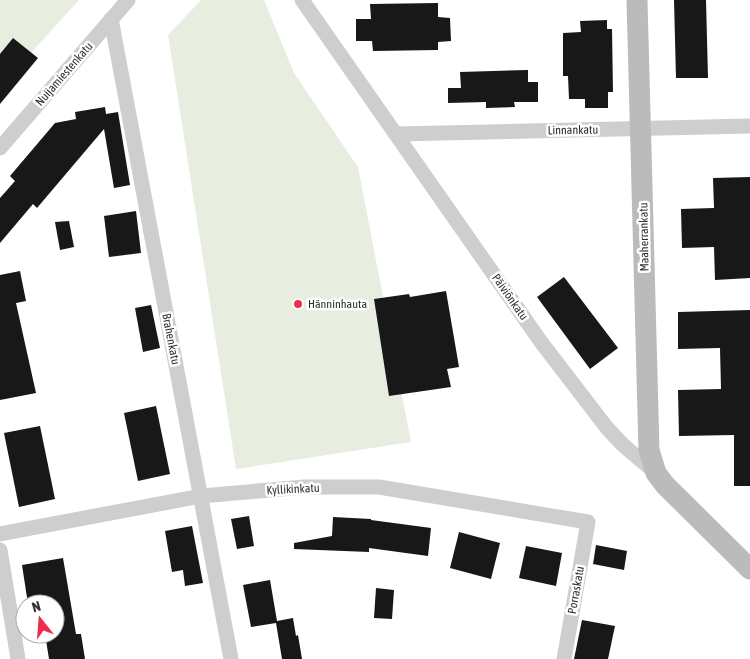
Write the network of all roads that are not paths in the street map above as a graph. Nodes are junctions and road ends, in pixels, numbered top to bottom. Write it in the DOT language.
graph roads {
  1 [pos="128,0"];
  2 [pos="302,0"];
  3 [pos="637,0"];
  4 [pos="111,19"];
  5 [pos="750,126"];
  6 [pos="641,128"];
  7 [pos="397,134"];
  8 [pos="0,148"];
  9 [pos="656,473"];
  10 [pos="201,496"];
  11 [pos="588,522"];
  12 [pos="0,534"];
  13 [pos="0,550"];
  14 [pos="750,568"];
  15 [pos="18,659"];
  16 [pos="232,659"];
  17 [pos="564,659"];
  1 -- 4 [label="street, Nuijamiestenkatu"];
  2 -- 7 [label="street, Päiviönkatu"];
  3 -- 6 [label="main road, Maaherrankatu"];
  4 -- 8 [label="street, Nuijamiestenkatu"];
  4 -- 10 [label="street, Brahenkatu"];
  5 -- 6 [label="street, Linnankatu"];
  6 -- 7 [label="street, Linnankatu"];
  6 -- 9 [label="main road, Maaherrankatu"];
  7 -- 9 [label="street, Päiviönkatu"];
  9 -- 14 [label="main road, Päiviönkatu"];
  10 -- 11 [label="street, Kyllikinkatu"];
  10 -- 12 [label="street, Kyllikinkatu"];
  10 -- 16 [label="street, Brahenkatu"];
  11 -- 17 [label="street, Porraskatu"];
  13 -- 15 [label="street"];
}
